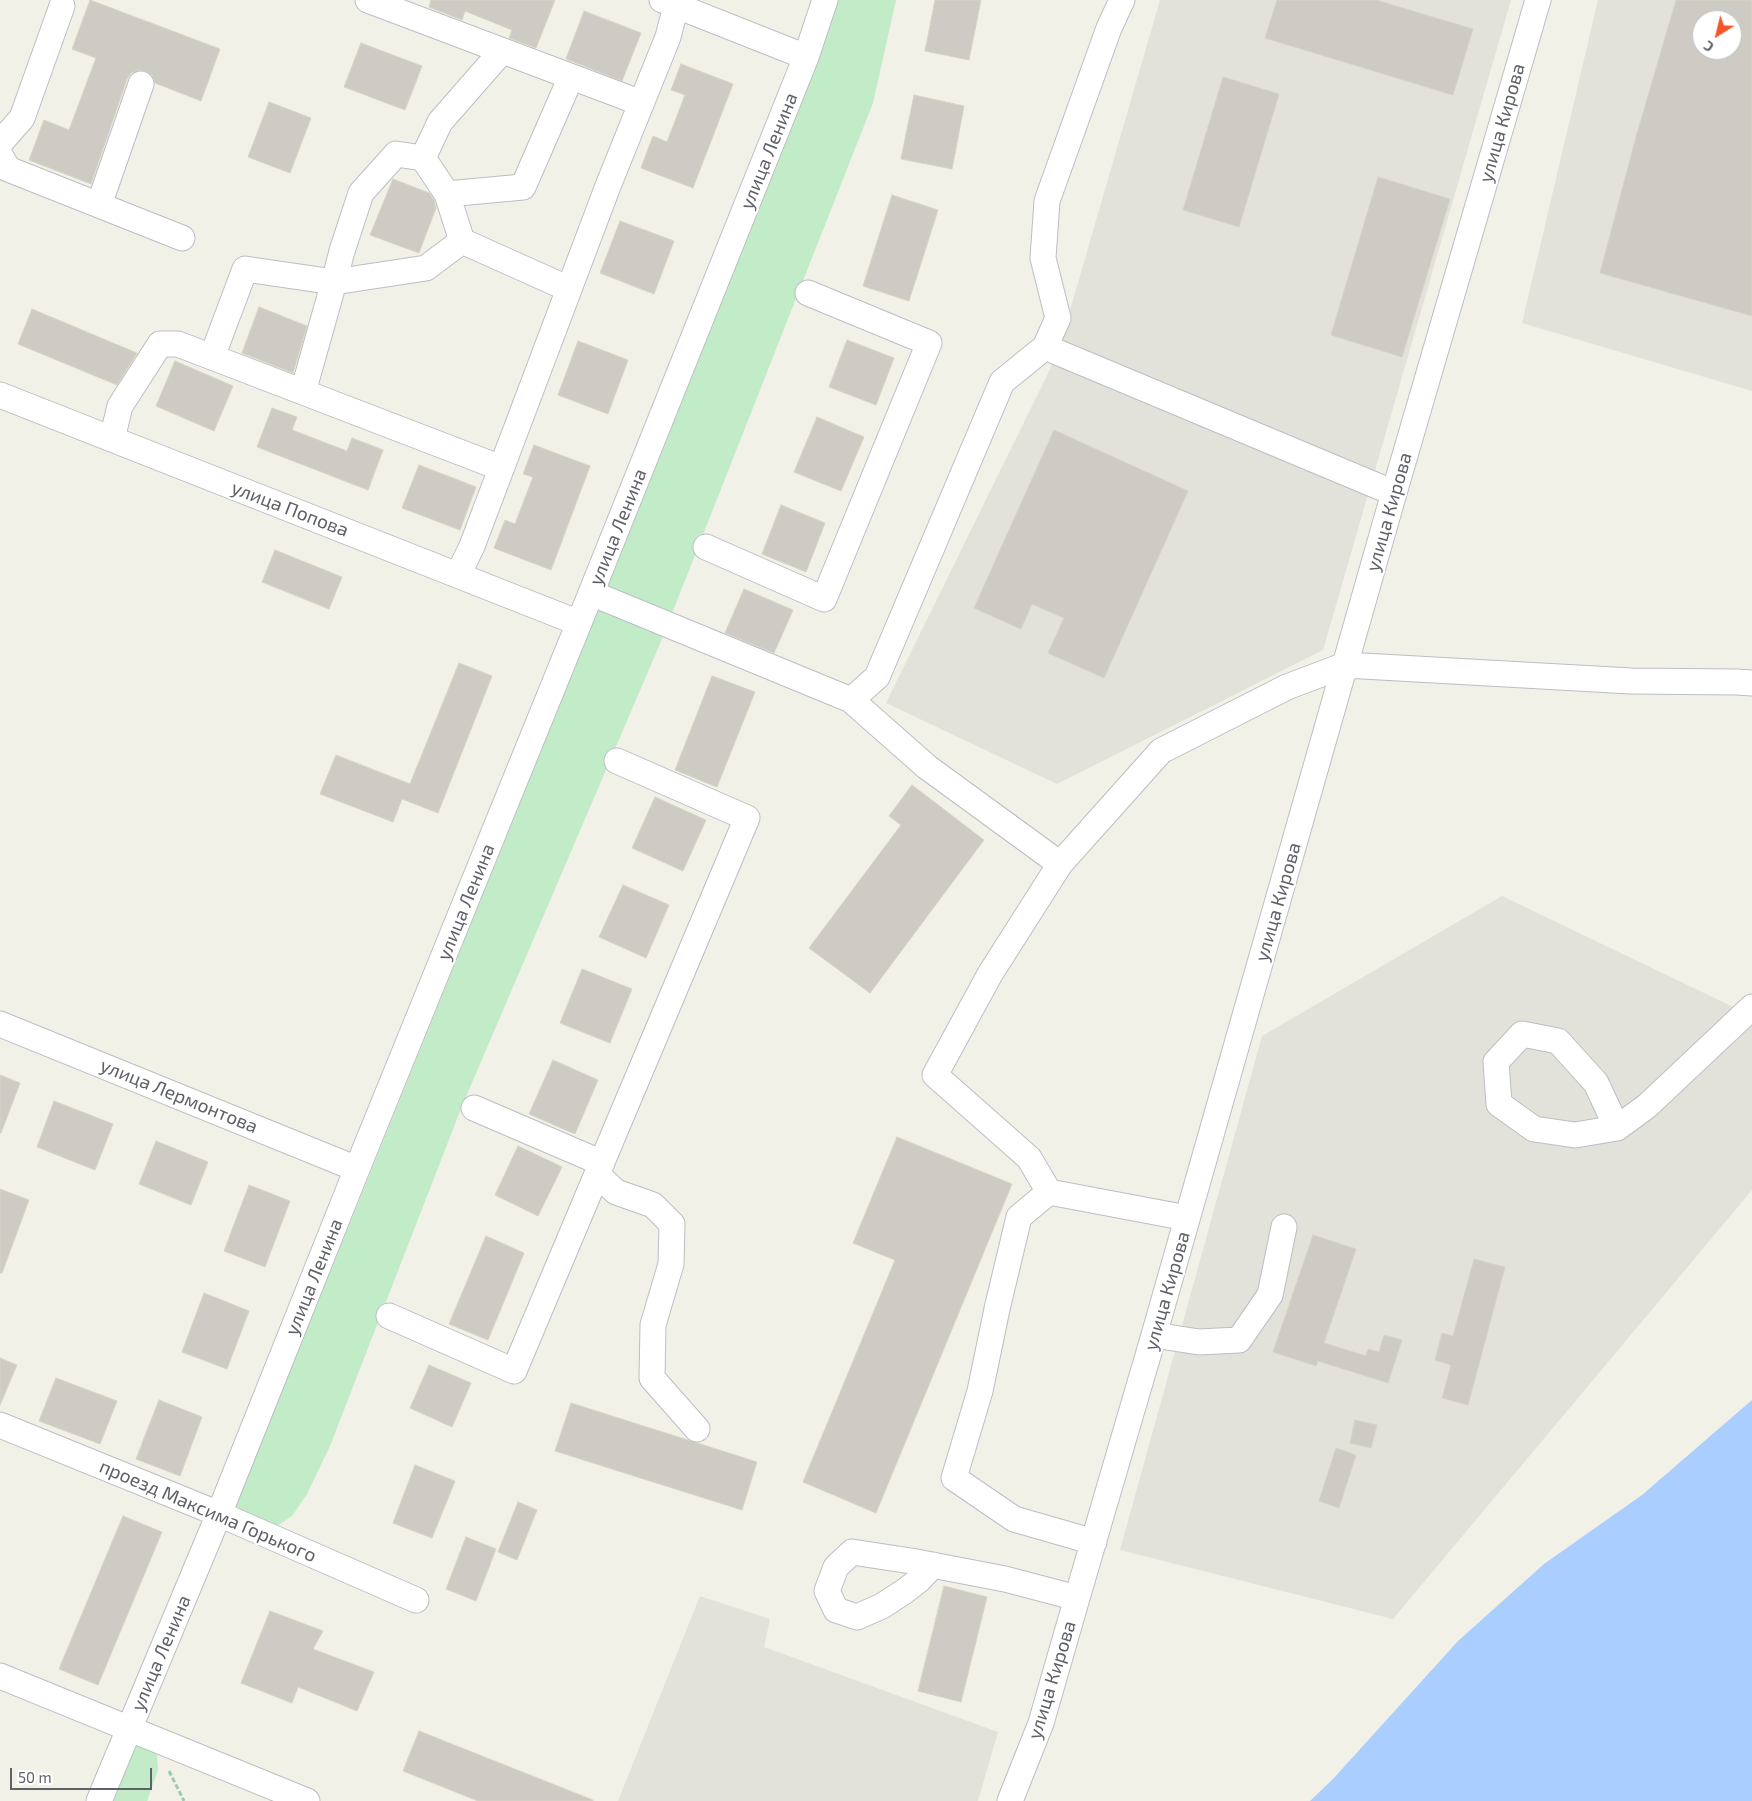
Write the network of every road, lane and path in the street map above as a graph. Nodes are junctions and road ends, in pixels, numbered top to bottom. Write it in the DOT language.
graph roads {
  1 [pos="368,0"];
  2 [pos="825,0"];
  3 [pos="1122,0"];
  4 [pos="1538,0"];
  5 [pos="668,3"];
  6 [pos="62,6"];
  7 [pos="502,51"];
  8 [pos="806,57"];
  9 [pos="571,77"];
  10 [pos="141,84"];
  11 [pos="641,104"];
  12 [pos="0,143"];
  13 [pos="0,155"];
  14 [pos="423,158"];
  15 [pos="447,194"];
  16 [pos="99,205"];
  17 [pos="182,238"];
  18 [pos="462,241"];
  19 [pos="334,282"];
  20 [pos="569,289"];
  21 [pos="808,293"];
  22 [pos="1046,346"];
  23 [pos="212,357"];
  24 [pos="303,392"];
  25 [pos="0,395"];
  26 [pos="112,439"];
  27 [pos="501,468"];
  28 [pos="1394,493"];
  29 [pos="706,547"];
  30 [pos="458,575"];
  31 [pos="591,593"];
  32 [pos="579,623"];
  33 [pos="1345,665"];
  34 [pos="1752,683"];
  35 [pos="851,700"];
  36 [pos="617,760"];
  37 [pos="1060,864"];
  38 [pos="1752,1007"];
  39 [pos="0,1024"];
  40 [pos="474,1108"];
  41 [pos="1618,1128"];
  42 [pos="599,1168"];
  43 [pos="357,1169"];
  44 [pos="1049,1192"];
  45 [pos="1188,1218"];
  46 [pos="1284,1227"];
  47 [pos="389,1316"];
  48 [pos="1154,1336"];
  49 [pos="0,1425"];
  50 [pos="697,1429"];
  51 [pos="219,1514"];
  52 [pos="1094,1542"];
  53 [pos="932,1565"];
  54 [pos="1077,1598"];
  55 [pos="416,1600"];
  56 [pos="0,1676"];
  57 [pos="130,1729"];
  58 [pos="169,1771"];
  59 [pos="99,1801"];
  60 [pos="184,1801"];
  61 [pos="307,1801"];
  62 [pos="1010,1801"];
  1 -- 7 [label="street"];
  2 -- 8 [label="street, улица Ленина"];
  3 -- 22 [label="street"];
  4 -- 28 [label="street, улица Кирова"];
  5 -- 8 [label="street"];
  5 -- 11 [label="street"];
  6 -- 12 [label="street"];
  7 -- 9 [label="street"];
  7 -- 14 [label="street"];
  8 -- 31 [label="street, улица Ленина"];
  9 -- 11 [label="street"];
  9 -- 15 [label="street"];
  10 -- 16 [label="street"];
  11 -- 20 [label="street"];
  13 -- 16 [label="street"];
  14 -- 15 [label="street"];
  14 -- 19 [label="street"];
  15 -- 18 [label="street"];
  16 -- 17 [label="street"];
  18 -- 19 [label="street"];
  18 -- 20 [label="street"];
  19 -- 23 [label="street"];
  19 -- 24 [label="street"];
  20 -- 27 [label="street"];
  21 -- 29 [label="street"];
  22 -- 28 [label="street"];
  22 -- 35 [label="street"];
  23 -- 24 [label="street"];
  23 -- 26 [label="street"];
  24 -- 27 [label="street"];
  25 -- 26 [label="street, улица Попова"];
  26 -- 30 [label="street, улица Попова"];
  27 -- 30 [label="street"];
  28 -- 33 [label="street, улица Кирова"];
  30 -- 32 [label="street, улица Попова"];
  31 -- 32 [label="street, улица Ленина"];
  31 -- 35 [label="street"];
  32 -- 43 [label="street, улица Ленина"];
  33 -- 34 [label="street"];
  33 -- 37 [label="street"];
  33 -- 45 [label="street, улица Кирова"];
  35 -- 37 [label="street"];
  36 -- 42 [label="street"];
  37 -- 44 [label="street"];
  38 -- 41 [label="street"];
  39 -- 43 [label="street, улица Лермонтова"];
  40 -- 42 [label="street"];
  41 -- 41 [label="street"];
  42 -- 47 [label="street"];
  42 -- 50 [label="street"];
  43 -- 51 [label="street, улица Ленина"];
  44 -- 45 [label="street"];
  44 -- 52 [label="street"];
  45 -- 48 [label="street, улица Кирова"];
  46 -- 48 [label="street"];
  48 -- 52 [label="street, улица Кирова"];
  49 -- 51 [label="street, проезд Максима Горького"];
  51 -- 55 [label="street, проезд Максима Горького"];
  51 -- 57 [label="street, улица Ленина"];
  52 -- 54 [label="street, улица Кирова"];
  53 -- 54 [label="street"];
  54 -- 62 [label="street, улица Кирова"];
  56 -- 57 [label="street"];
  57 -- 59 [label="street, улица Ленина"];
  57 -- 61 [label="street"];
  58 -- 60 [label="path"];
}
